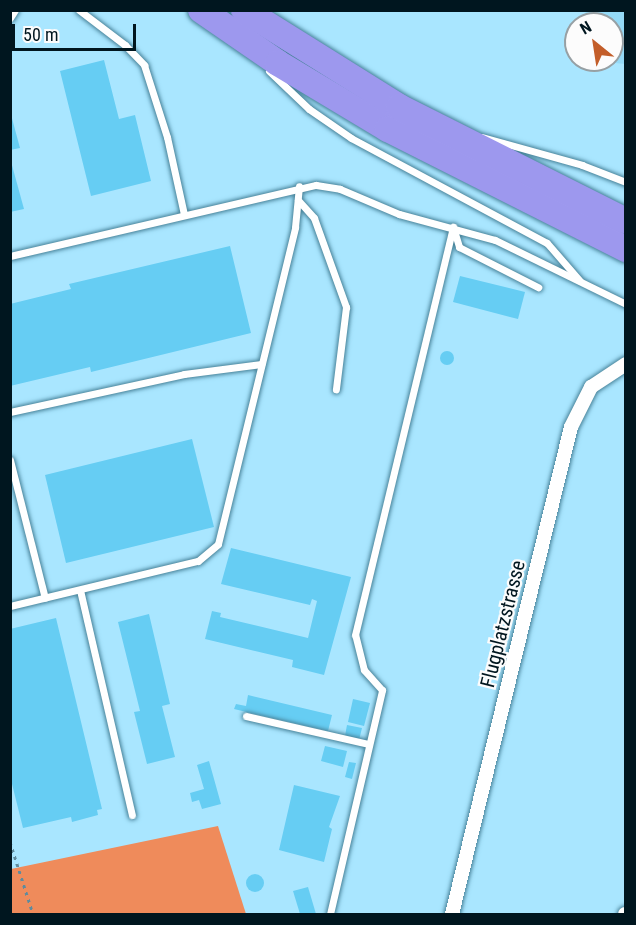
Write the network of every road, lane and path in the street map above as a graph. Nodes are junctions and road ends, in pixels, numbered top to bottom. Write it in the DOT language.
graph roads {
  1 [pos="15,10"];
  2 [pos="79,10"];
  3 [pos="201,10"];
  4 [pos="244,10"];
  5 [pos="10,18"];
  6 [pos="225,27"];
  7 [pos="435,126"];
  8 [pos="626,182"];
  9 [pos="299,186"];
  10 [pos="298,200"];
  11 [pos="184,214"];
  12 [pos="626,221"];
  13 [pos="453,227"];
  14 [pos="626,249"];
  15 [pos="10,256"];
  16 [pos="581,282"];
  17 [pos="538,287"];
  18 [pos="626,304"];
  19 [pos="261,364"];
  20 [pos="626,364"];
  21 [pos="336,389"];
  22 [pos="10,412"];
  23 [pos="10,460"];
  24 [pos="80,590"];
  25 [pos="45,598"];
  26 [pos="10,606"];
  27 [pos="246,716"];
  28 [pos="368,744"];
  29 [pos="132,814"];
  30 [pos="10,842"];
  31 [pos="33,915"];
  32 [pos="330,915"];
  33 [pos="452,915"];
  1 -- 5 [label="lane"];
  2 -- 11 [label="lane"];
  3 -- 6 [label="highway"];
  4 -- 7 [label="highway"];
  6 -- 14 [label="highway"];
  6 -- 16 [label="lane"];
  7 -- 8 [label="lane"];
  7 -- 12 [label="highway"];
  9 -- 10 [label="lane"];
  9 -- 11 [label="lane"];
  9 -- 13 [label="lane"];
  10 -- 19 [label="lane"];
  10 -- 21 [label="lane"];
  11 -- 15 [label="lane"];
  13 -- 16 [label="lane"];
  13 -- 17 [label="lane"];
  13 -- 28 [label="lane"];
  16 -- 18 [label="lane"];
  19 -- 22 [label="lane"];
  19 -- 24 [label="lane"];
  20 -- 33 [label="street, Flugplatzstrasse"];
  23 -- 25 [label="lane"];
  24 -- 25 [label="lane"];
  24 -- 29 [label="lane"];
  25 -- 26 [label="lane"];
  27 -- 28 [label="lane"];
  28 -- 32 [label="lane"];
  30 -- 31 [label="path"];
}
